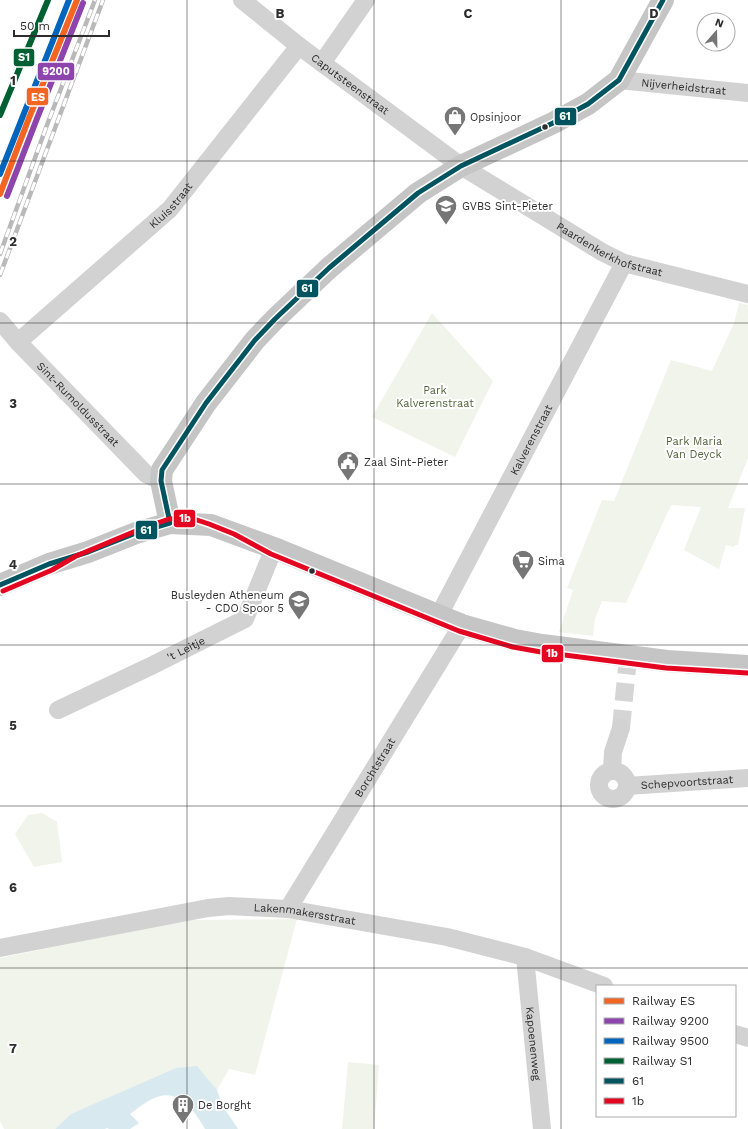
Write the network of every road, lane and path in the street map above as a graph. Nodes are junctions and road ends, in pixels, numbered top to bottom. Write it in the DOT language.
graph roads {
  1 [pos="242,0"];
  2 [pos="366,0"];
  3 [pos="663,0"];
  4 [pos="299,46"];
  5 [pos="322,63"];
  6 [pos="619,80"];
  7 [pos="748,93"];
  8 [pos="461,166"];
  9 [pos="624,263"];
  10 [pos="748,294"];
  11 [pos="0,321"];
  12 [pos="18,342"];
  13 [pos="161,481"];
  14 [pos="169,517"];
  15 [pos="274,548"];
  16 [pos="0,585"];
  17 [pos="438,616"];
  18 [pos="462,625"];
  19 [pos="748,666"];
  20 [pos="58,710"];
  21 [pos="621,728"];
  22 [pos="612,771"];
  23 [pos="748,778"];
  24 [pos="627,786"];
  25 [pos="288,909"];
  26 [pos="0,948"];
  27 [pos="525,957"];
  28 [pos="601,985"];
  29 [pos="736,1034"];
  30 [pos="748,1038"];
  31 [pos="542,1129"];
  1 -- 4 [label="street, Caputsteenstraat"];
  2 -- 5 [label="street"];
  3 -- 6 [label="main road"];
  4 -- 5 [label="street, Caputsteenstraat"];
  4 -- 12 [label="street, Kluisstraat"];
  5 -- 8 [label="street, Caputsteenstraat"];
  6 -- 7 [label="street, Nijverheidstraat"];
  6 -- 8 [label="main road"];
  8 -- 9 [label="street, Paardenkerkhofstraat"];
  8 -- 13 [label="main road"];
  9 -- 10 [label="street, Paardenkerkhofstraat"];
  9 -- 17 [label="street, Kalverenstraat"];
  11 -- 12 [label="street, Sint-Rumoldusstraat"];
  12 -- 13 [label="street, Sint-Rumoldusstraat"];
  13 -- 14 [label="main road"];
  14 -- 15 [label="main road"];
  14 -- 16 [label="main road"];
  15 -- 17 [label="main road"];
  15 -- 20 [label="street, 't Leitje"];
  17 -- 18 [label="main road"];
  18 -- 19 [label="main road"];
  18 -- 25 [label="street, Borchtstraat"];
  21 -- 22 [label="street"];
  22 -- 24 [label="street, Schepvoortstraat"];
  22 -- 24 [label="street, Schepvoortstraat"];
  23 -- 24 [label="street, Schepvoortstraat"];
  25 -- 26 [label="street, Lakenmakersstraat"];
  25 -- 27 [label="street, Lakenmakersstraat"];
  27 -- 28 [label="street, Lakenmakersstraat"];
  27 -- 31 [label="street, Kapoenenweg"];
  29 -- 30 [label="street"];
}
